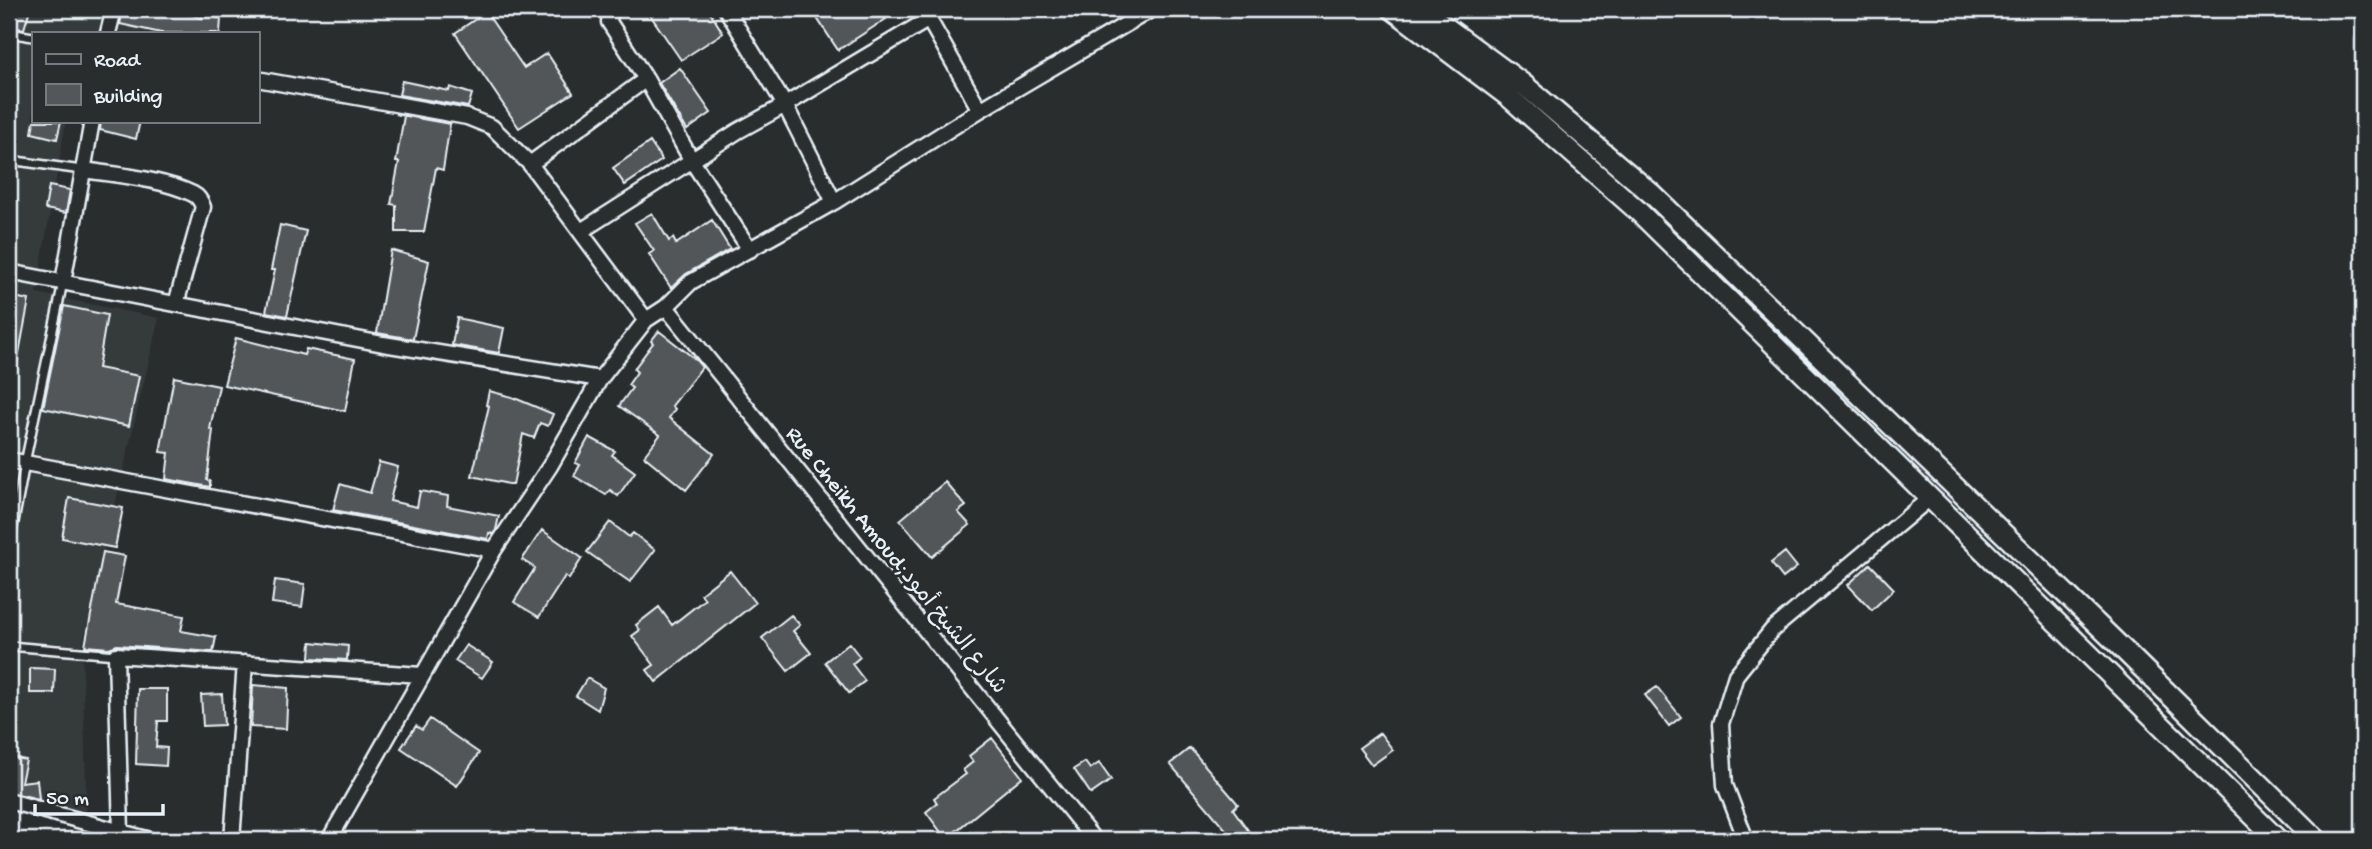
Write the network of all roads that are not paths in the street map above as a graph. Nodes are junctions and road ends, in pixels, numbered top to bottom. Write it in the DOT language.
graph roads {
  1 [pos="114,9"];
  2 [pos="615,9"];
  3 [pos="726,9"];
  4 [pos="1152,9"];
  5 [pos="1392,9"];
  6 [pos="1421,9"];
  7 [pos="926,14"];
  8 [pos="108,32"];
  9 [pos="9,33"];
  10 [pos="32,37"];
  11 [pos="259,79"];
  12 [pos="646,79"];
  13 [pos="785,105"];
  14 [pos="980,110"];
  15 [pos="92,122"];
  16 [pos="9,160"];
  17 [pos="692,161"];
  18 [pos="530,164"];
  19 [pos="83,170"];
  20 [pos="834,202"];
  21 [pos="581,231"];
  22 [pos="750,250"];
  23 [pos="9,272"];
  24 [pos="63,282"];
  25 [pos="176,304"];
  26 [pos="666,307"];
  27 [pos="646,320"];
  28 [pos="600,379"];
  29 [pos="9,460"];
  30 [pos="24,463"];
  31 [pos="1930,498"];
  32 [pos="9,549"];
  33 [pos="494,550"];
  34 [pos="9,646"];
  35 [pos="116,654"];
  36 [pos="245,663"];
  37 [pos="422,675"];
  38 [pos="9,801"];
  39 [pos="121,832"];
  40 [pos="150,840"];
  41 [pos="232,840"];
  42 [pos="329,840"];
  43 [pos="1094,840"];
  44 [pos="1746,840"];
  45 [pos="2278,840"];
  46 [pos="2317,840"];
  1 -- 8 [label="street"];
  2 -- 12 [label="street"];
  3 -- 13 [label="street"];
  4 -- 14 [label="street"];
  5 -- 31 [label="street"];
  6 -- 46 [label="street"];
  7 -- 13 [label="street"];
  7 -- 14 [label="street"];
  9 -- 10 [label="lane"];
  11 -- 18 [label="street"];
  12 -- 17 [label="street"];
  12 -- 18 [label="street"];
  13 -- 17 [label="street"];
  13 -- 20 [label="street"];
  14 -- 20 [label="street"];
  15 -- 19 [label="street"];
  16 -- 19 [label="lane"];
  17 -- 21 [label="street"];
  17 -- 22 [label="street"];
  18 -- 21 [label="street"];
  19 -- 24 [label="street"];
  19 -- 25 [label="street"];
  20 -- 22 [label="street"];
  21 -- 27 [label="street"];
  22 -- 26 [label="street"];
  23 -- 24 [label="street"];
  24 -- 25 [label="street"];
  24 -- 30 [label="lane"];
  25 -- 28 [label="street"];
  26 -- 27 [label="street"];
  26 -- 43 [label="street, Rue Cheikh Amoud;شارع الشيخ أمود"];
  27 -- 28 [label="street"];
  28 -- 33 [label="street"];
  29 -- 30 [label="street"];
  30 -- 32 [label="lane"];
  30 -- 33 [label="street"];
  31 -- 44 [label="street"];
  31 -- 45 [label="street"];
  33 -- 37 [label="street"];
  34 -- 35 [label="lane"];
  35 -- 36 [label="street"];
  35 -- 39 [label="street"];
  36 -- 37 [label="street"];
  36 -- 41 [label="street"];
  37 -- 42 [label="street"];
  38 -- 39 [label="street"];
  39 -- 40 [label="street"];
}
